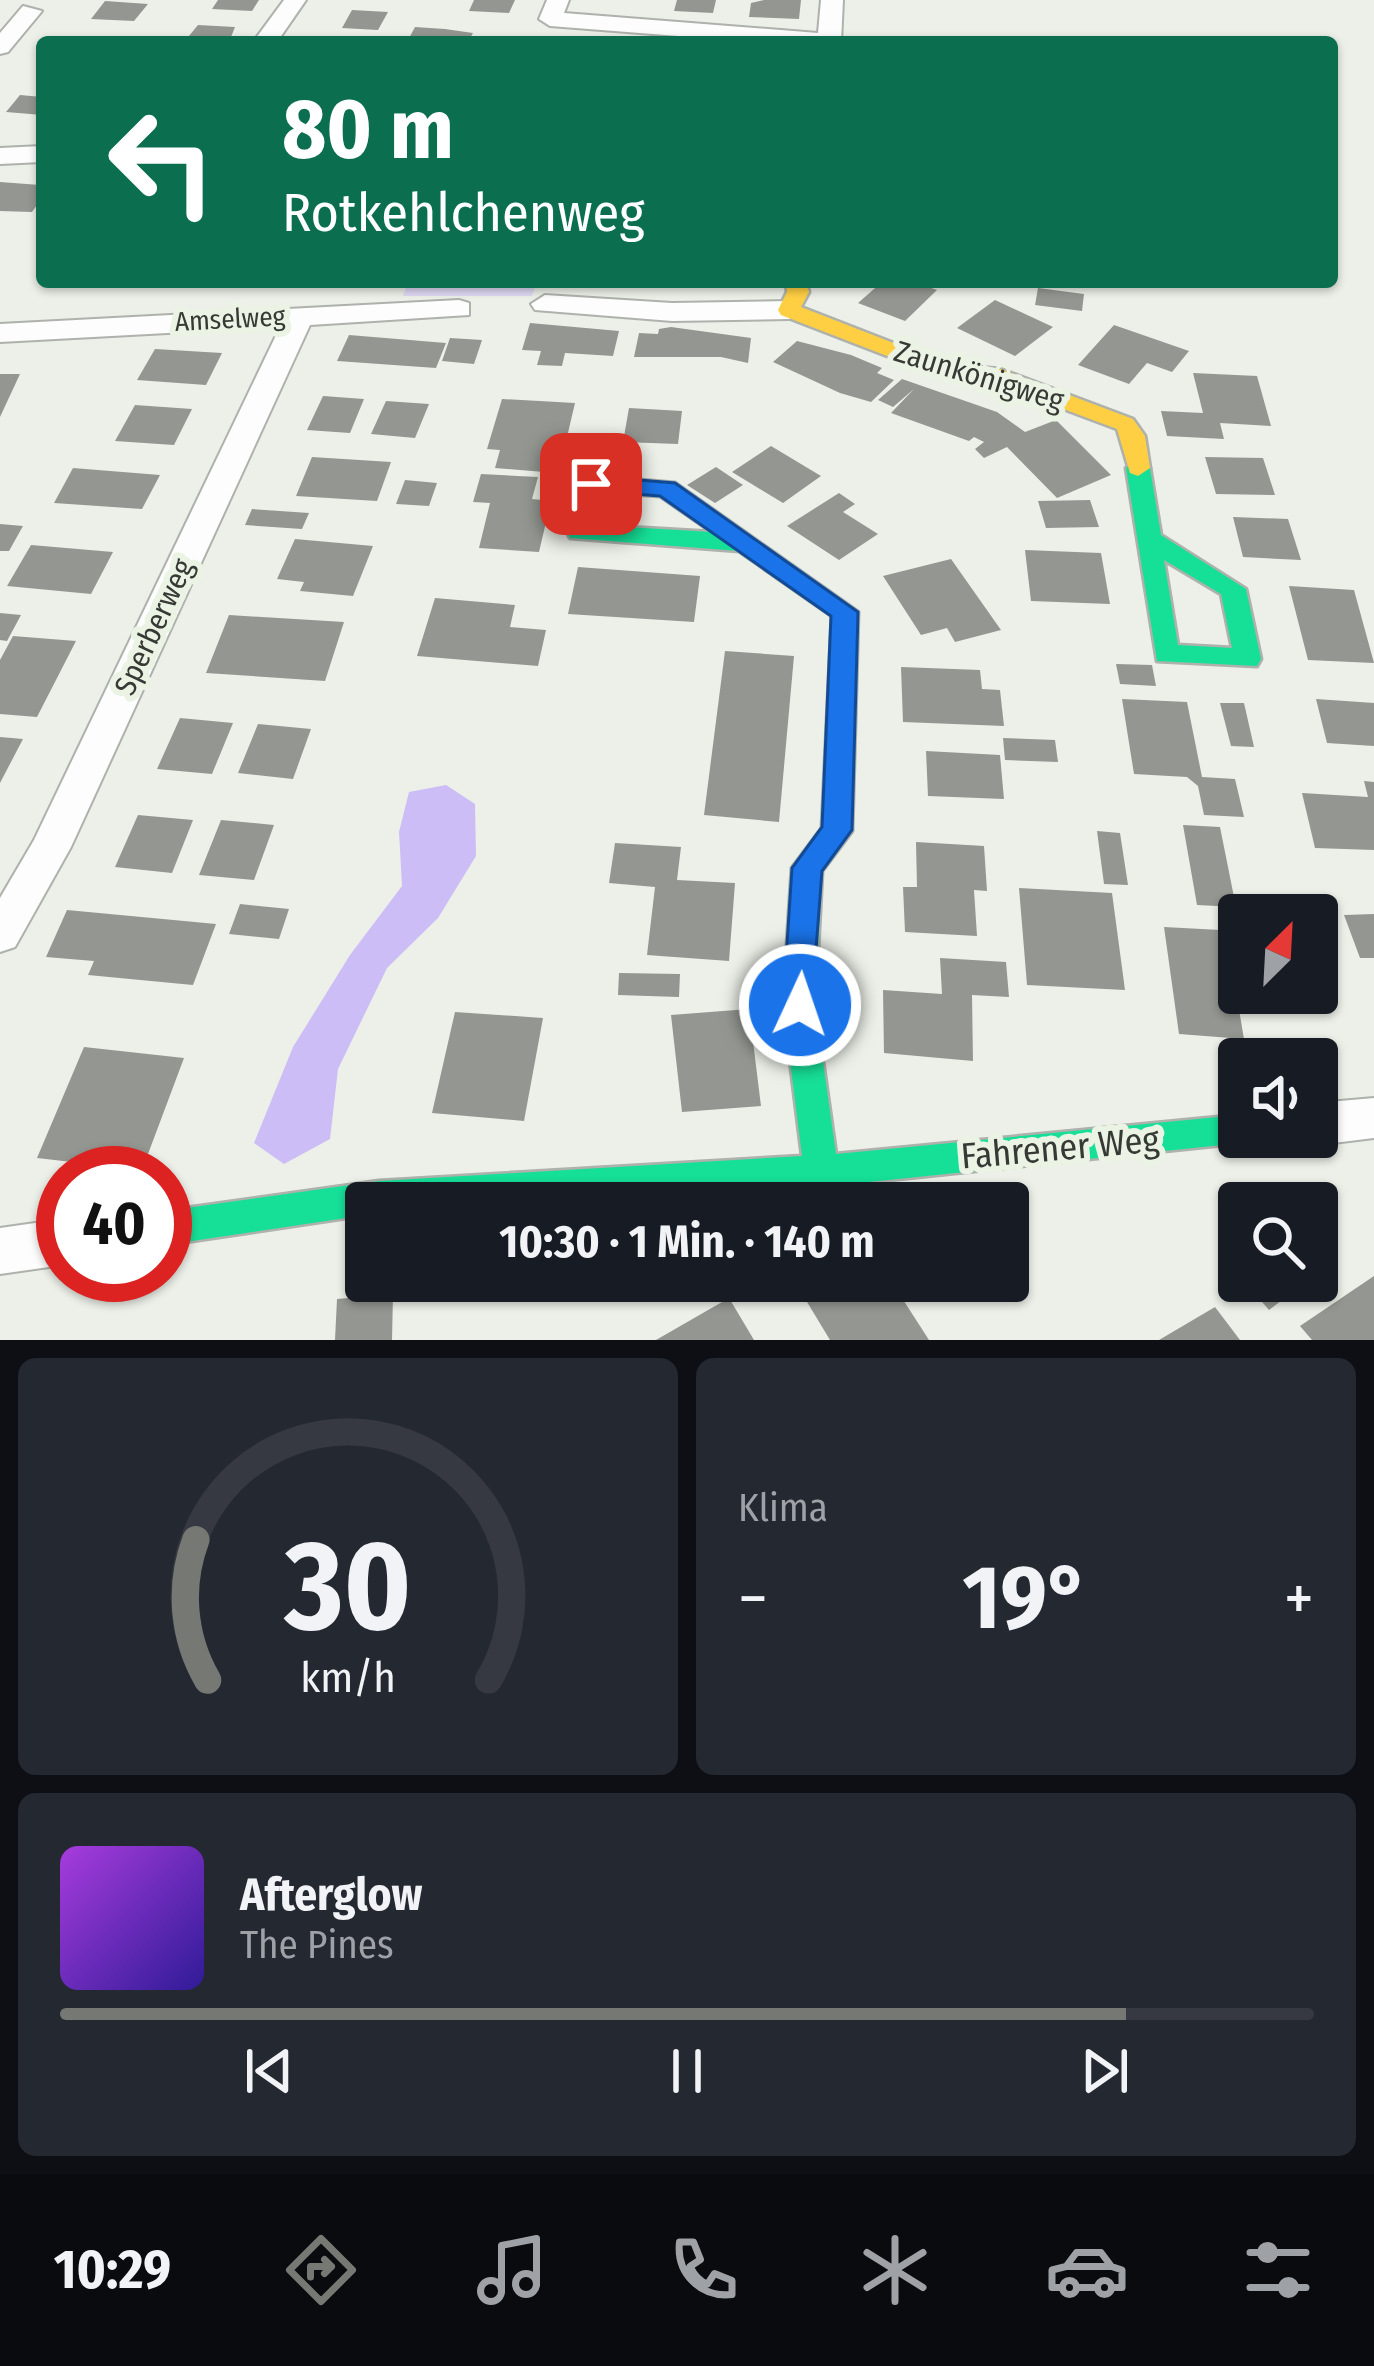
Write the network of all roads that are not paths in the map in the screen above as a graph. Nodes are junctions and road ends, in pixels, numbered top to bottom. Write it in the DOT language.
graph roads {
  1 [pos="295,0"];
  2 [pos="558,0"];
  3 [pos="832,0"];
  4 [pos="31,11"];
  5 [pos="270,36"];
  6 [pos="766,36"];
  7 [pos="829,36"];
  8 [pos="0,47"];
  9 [pos="36,154"];
  10 [pos="0,156"];
  11 [pos="792,296"];
  12 [pos="545,304"];
  13 [pos="459,308"];
  14 [pos="300,315"];
  15 [pos="0,333"];
  16 [pos="1148,539"];
  17 [pos="745,543"];
  18 [pos="0,934"];
  19 [pos="1374,1118"];
  20 [pos="1338,1122"];
  21 [pos="1218,1133"];
  22 [pos="821,1171"];
  23 [pos="192,1224"];
  24 [pos="36,1246"];
  25 [pos="0,1251"];
  1 -- 5 [label="street"];
  2 -- 6 [label="street"];
  3 -- 7 [label="street"];
  4 -- 8 [label="street"];
  9 -- 10 [label="street"];
  11 -- 12 [label="street, Zaunkönigweg"];
  11 -- 16 [label="street, Zaunkönigweg"];
  13 -- 14 [label="street, Amselweg"];
  14 -- 15 [label="street, Amselweg"];
  14 -- 18 [label="street, Sperberweg"];
  16 -- 16 [label="street, Zaunkönigweg"];
  17 -- 17 [label="street"];
  17 -- 22 [label="street"];
  19 -- 20 [label="street"];
  21 -- 22 [label="street, Fahrener Weg"];
  22 -- 23 [label="street, Fahrener Weg"];
  24 -- 25 [label="street"];
}
